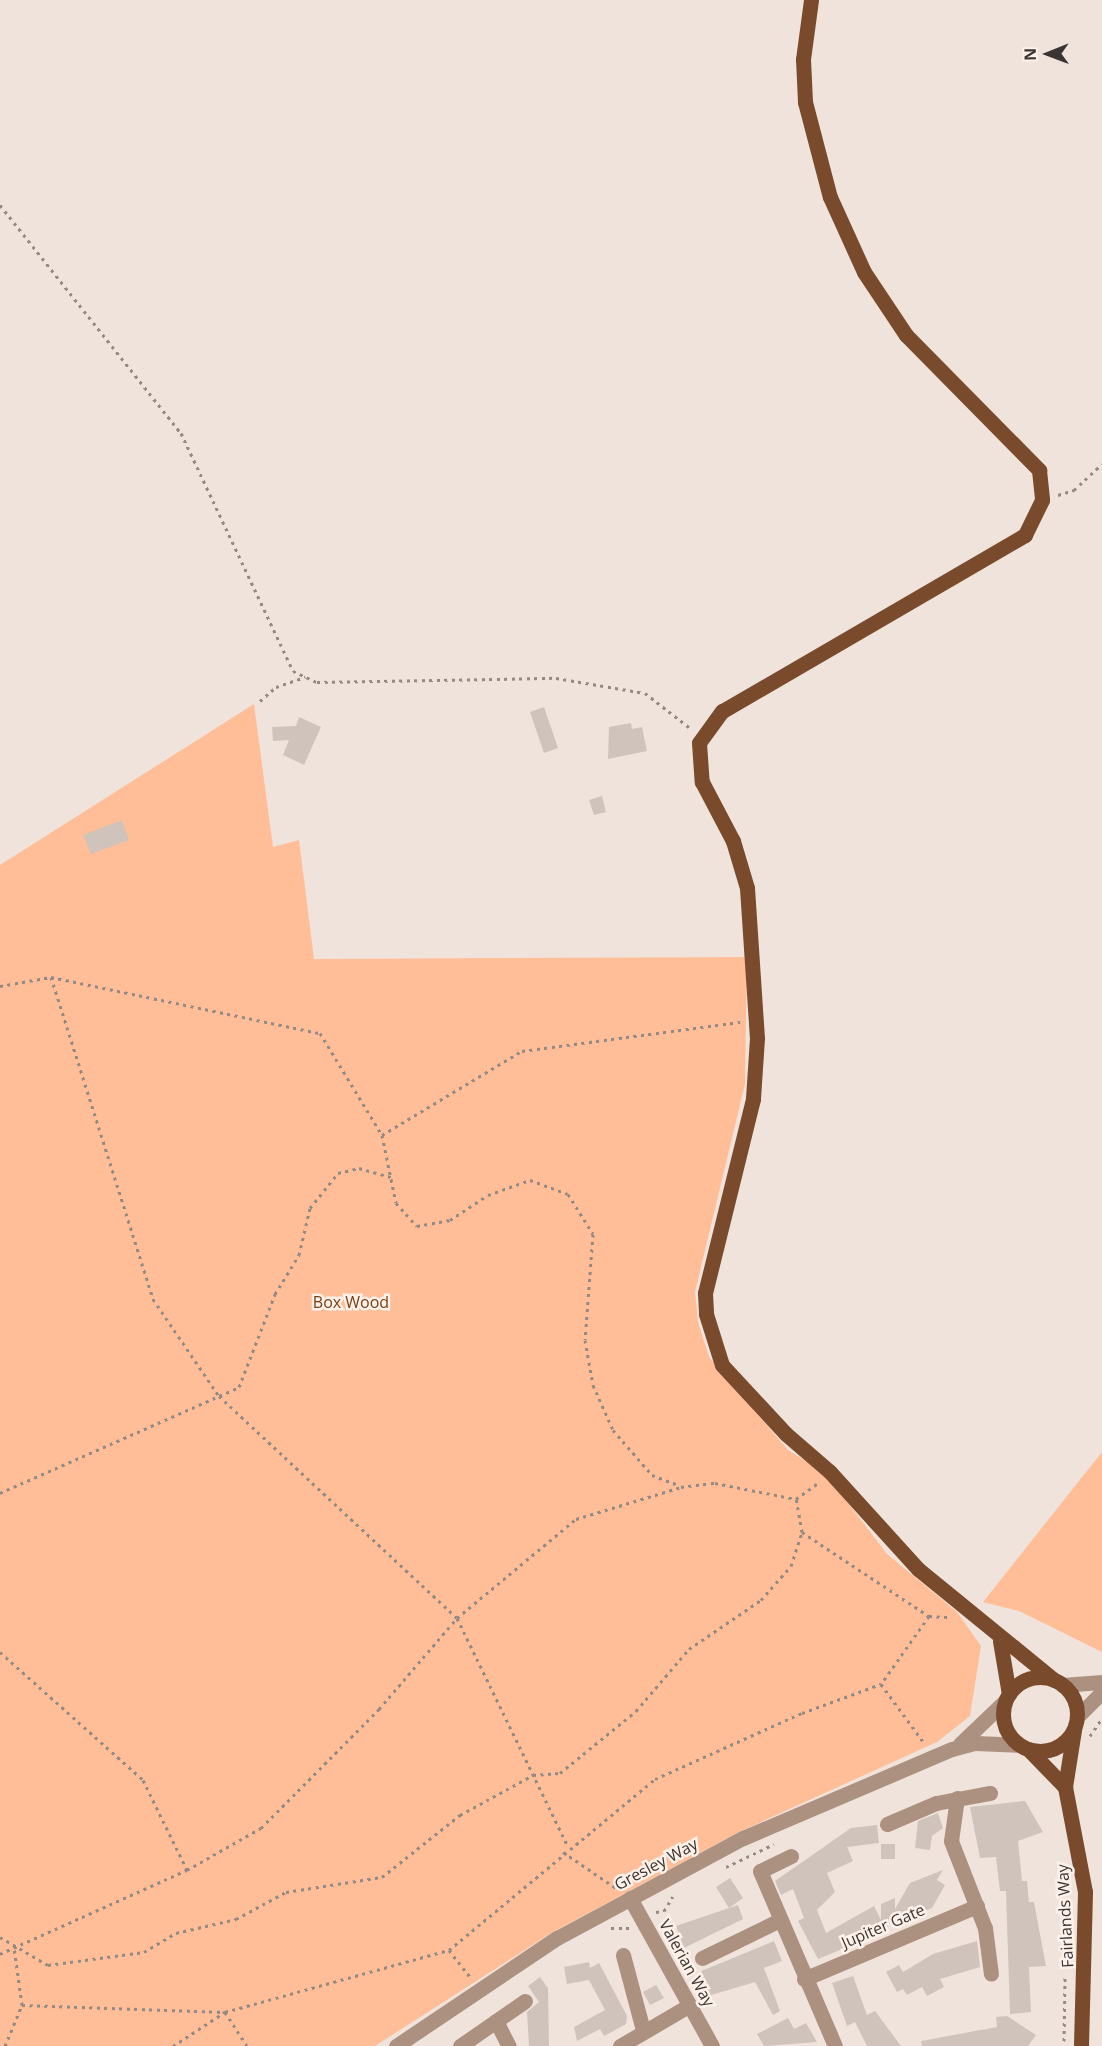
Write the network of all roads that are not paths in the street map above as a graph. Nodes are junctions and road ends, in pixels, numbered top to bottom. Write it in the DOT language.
graph roads {
  1 [pos="811,0"];
  2 [pos="1000,1640"];
  3 [pos="1058,1682"];
  4 [pos="1102,1682"];
  5 [pos="1102,1692"];
  6 [pos="1007,1698"];
  7 [pos="1075,1724"];
  8 [pos="1024,1748"];
  9 [pos="952,1749"];
  10 [pos="1065,1787"];
  11 [pos="990,1793"];
  12 [pos="957,1798"];
  13 [pos="887,1824"];
  14 [pos="791,1856"];
  15 [pos="630,1898"];
  16 [pos="977,1906"];
  17 [pos="780,1920"];
  18 [pos="623,1956"];
  19 [pos="702,1958"];
  20 [pos="991,1974"];
  21 [pos="804,1979"];
  22 [pos="525,2001"];
  23 [pos="690,2005"];
  24 [pos="496,2021"];
  25 [pos="643,2030"];
  26 [pos="396,2046"];
  27 [pos="460,2046"];
  28 [pos="509,2046"];
  29 [pos="620,2046"];
  30 [pos="712,2046"];
  31 [pos="835,2046"];
  32 [pos="1081,2046"];
  1 -- 2 [label="main road"];
  2 -- 3 [label="main road"];
  2 -- 6 [label="main road"];
  3 -- 4 [label="street"];
  3 -- 6 [label="main road"];
  3 -- 7 [label="main road"];
  5 -- 7 [label="street"];
  6 -- 8 [label="main road"];
  6 -- 9 [label="street, Gresley Way"];
  7 -- 8 [label="main road"];
  7 -- 10 [label="main road, Fairlands Way"];
  8 -- 9 [label="street, Gresley Way"];
  8 -- 10 [label="main road"];
  9 -- 15 [label="street, Gresley Way"];
  10 -- 32 [label="main road, Fairlands Way"];
  11 -- 12 [label="street"];
  12 -- 13 [label="street"];
  12 -- 16 [label="street"];
  14 -- 17 [label="street"];
  15 -- 23 [label="street, Valerian Way"];
  15 -- 26 [label="street, Gresley Way"];
  16 -- 20 [label="street"];
  16 -- 21 [label="street, Jupiter Gate"];
  17 -- 19 [label="street"];
  17 -- 21 [label="street"];
  18 -- 25 [label="street"];
  21 -- 31 [label="street"];
  22 -- 24 [label="street"];
  23 -- 25 [label="street"];
  23 -- 30 [label="street, Valerian Way"];
  24 -- 27 [label="street"];
  24 -- 28 [label="street"];
  25 -- 29 [label="street"];
}
